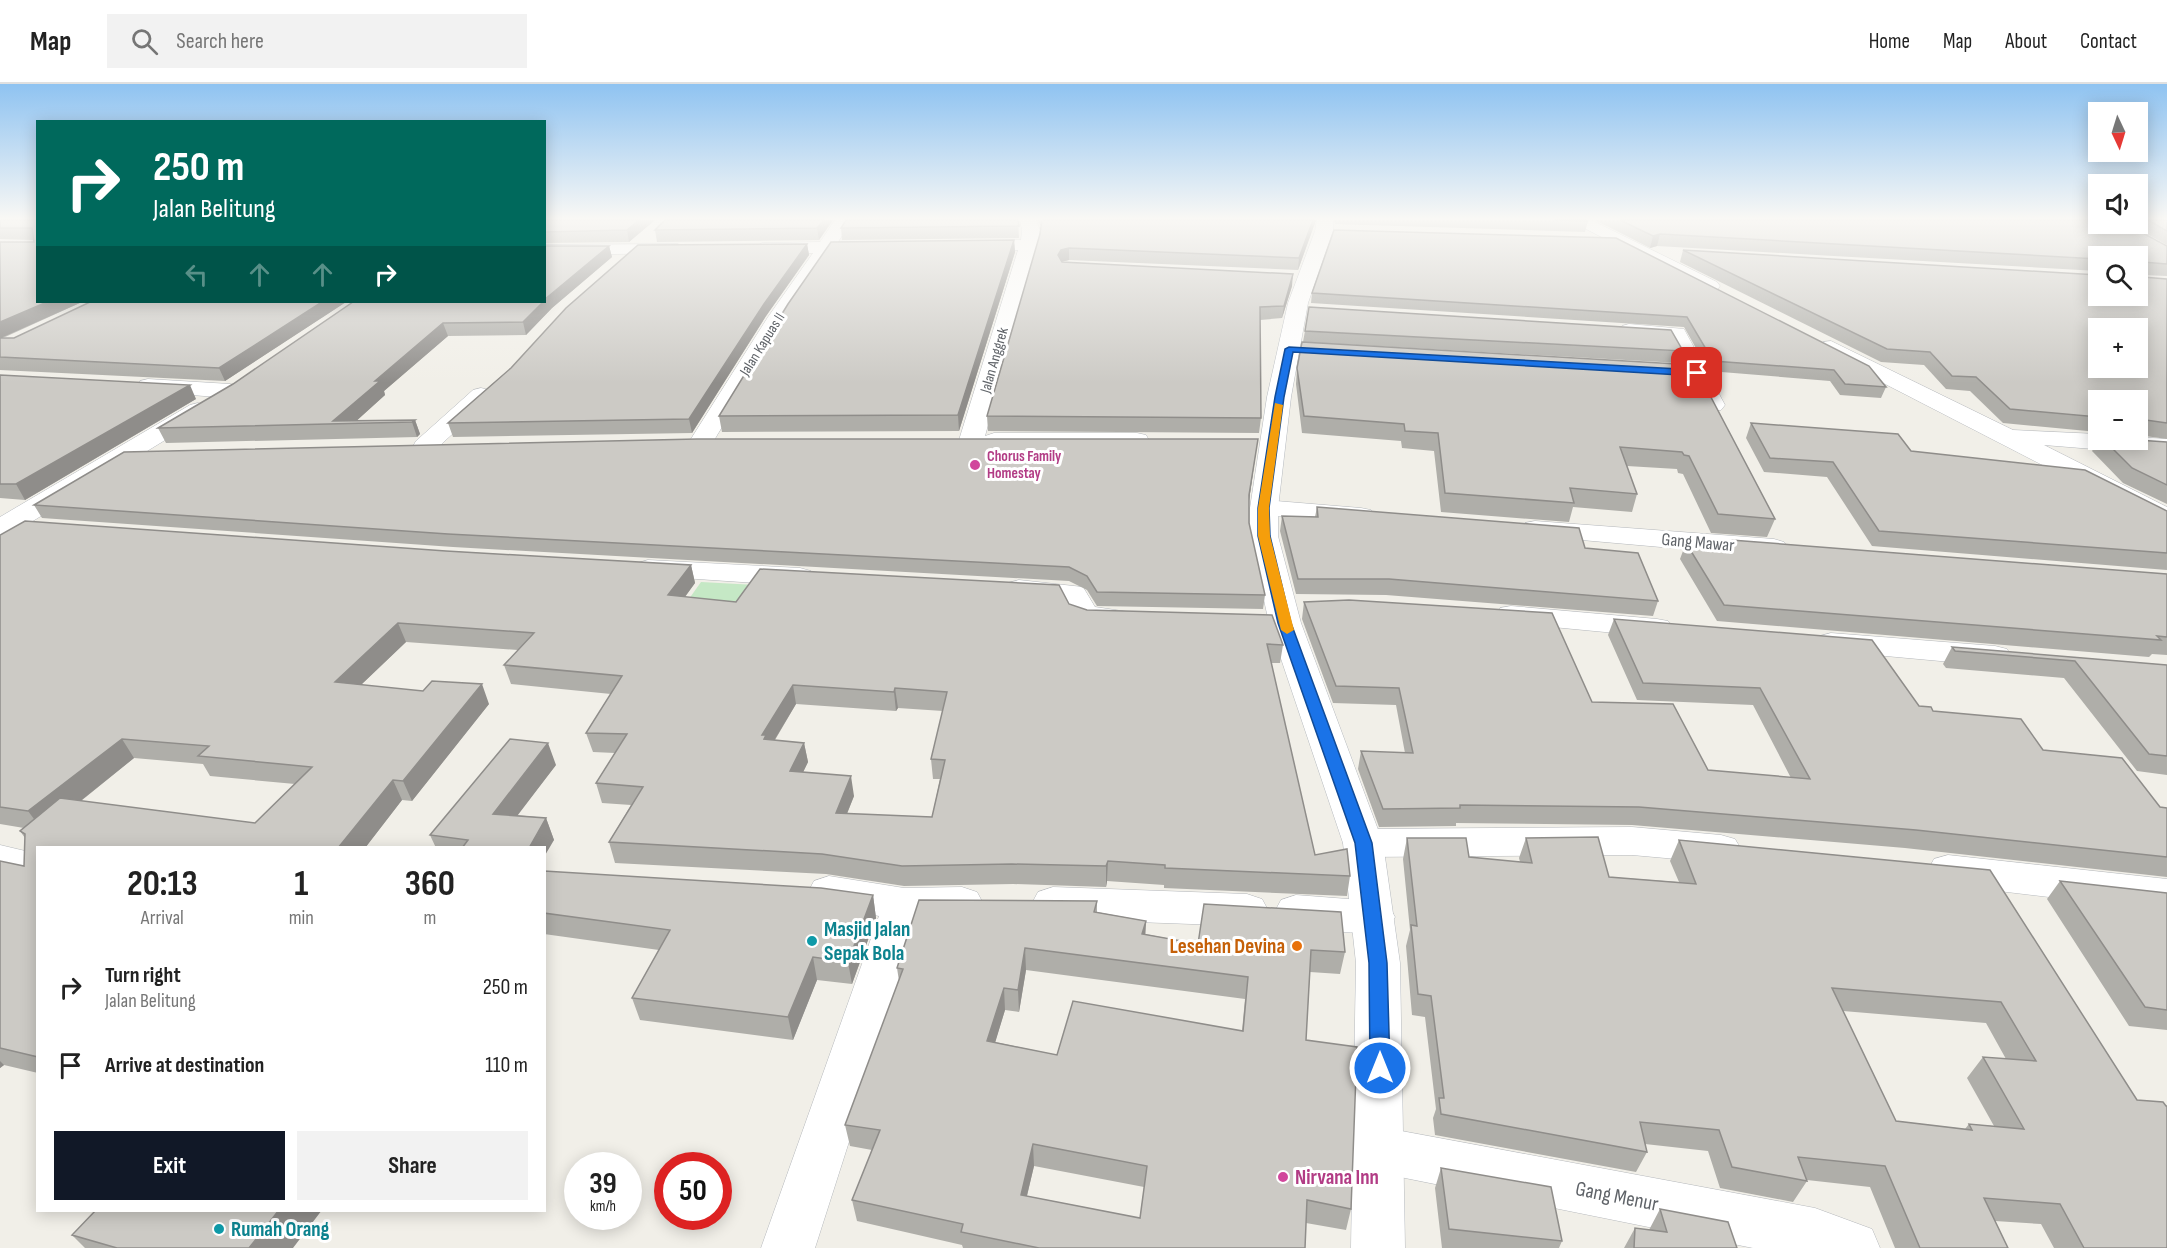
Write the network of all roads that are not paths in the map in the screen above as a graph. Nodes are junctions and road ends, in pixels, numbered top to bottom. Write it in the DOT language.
graph roads {
  1 [pos="808,274"];
  2 [pos="1019,274"];
  3 [pos="1310,274"];
  4 [pos="1687,274"];
  5 [pos="1733,298"];
  6 [pos="1607,329"];
  7 [pos="1816,340"];
  8 [pos="1673,372"];
  9 [pos="1697,373"];
  10 [pos="497,381"];
  11 [pos="127,385"];
  12 [pos="1723,423"];
  13 [pos="2004,436"];
  14 [pos="1155,440"];
  15 [pos="701,442"];
  16 [pos="460,446"];
  17 [pos="2167,447"];
  18 [pos="173,453"];
  19 [pos="125,454"];
  20 [pos="1264,508"];
  21 [pos="1382,518"];
  22 [pos="2167,518"];
  23 [pos="1774,520"];
  24 [pos="3,527"];
  25 [pos="1513,528"];
  26 [pos="46,529"];
  27 [pos="626,567"];
  28 [pos="829,578"];
  29 [pos="989,587"];
  30 [pos="1478,613"];
  31 [pos="1150,620"];
  32 [pos="1691,631"];
  33 [pos="1798,640"];
  34 [pos="2024,659"];
  35 [pos="1363,843"];
  36 [pos="1756,852"];
  37 [pos="0,860"];
  38 [pos="1916,866"];
  39 [pos="36,868"];
  40 [pos="791,890"];
  41 [pos="2167,895"];
  42 [pos="904,904"];
  43 [pos="1374,917"];
  44 [pos="1380,1150"];
  45 [pos="788,1248"];
  46 [pos="1378,1248"];
  47 [pos="1853,1248"];
  1 -- 15 [label="street, Jalan Kapuas II"];
  2 -- 14 [label="street, Jalan Anggrek"];
  3 -- 20 [label="street"];
  4 -- 5 [label="street"];
  6 -- 9 [label="street"];
  7 -- 13 [label="street"];
  8 -- 9 [label="street"];
  9 -- 12 [label="street"];
  10 -- 16 [label="street"];
  11 -- 19 [label="street"];
  13 -- 17 [label="street"];
  13 -- 22 [label="street"];
  18 -- 19 [label="street"];
  19 -- 24 [label="street"];
  20 -- 21 [label="street"];
  20 -- 35 [label="street"];
  23 -- 25 [label="street, Gang Mawar"];
  24 -- 26 [label="street"];
  27 -- 28 [label="street"];
  29 -- 31 [label="street"];
  30 -- 32 [label="street"];
  33 -- 34 [label="street"];
  35 -- 36 [label="street"];
  35 -- 43 [label="street"];
  37 -- 39 [label="street"];
  38 -- 41 [label="street"];
  40 -- 42 [label="street"];
  42 -- 43 [label="street"];
  42 -- 45 [label="street"];
  43 -- 44 [label="street"];
  44 -- 46 [label="street"];
  44 -- 47 [label="street, Gang Menur"];
}
